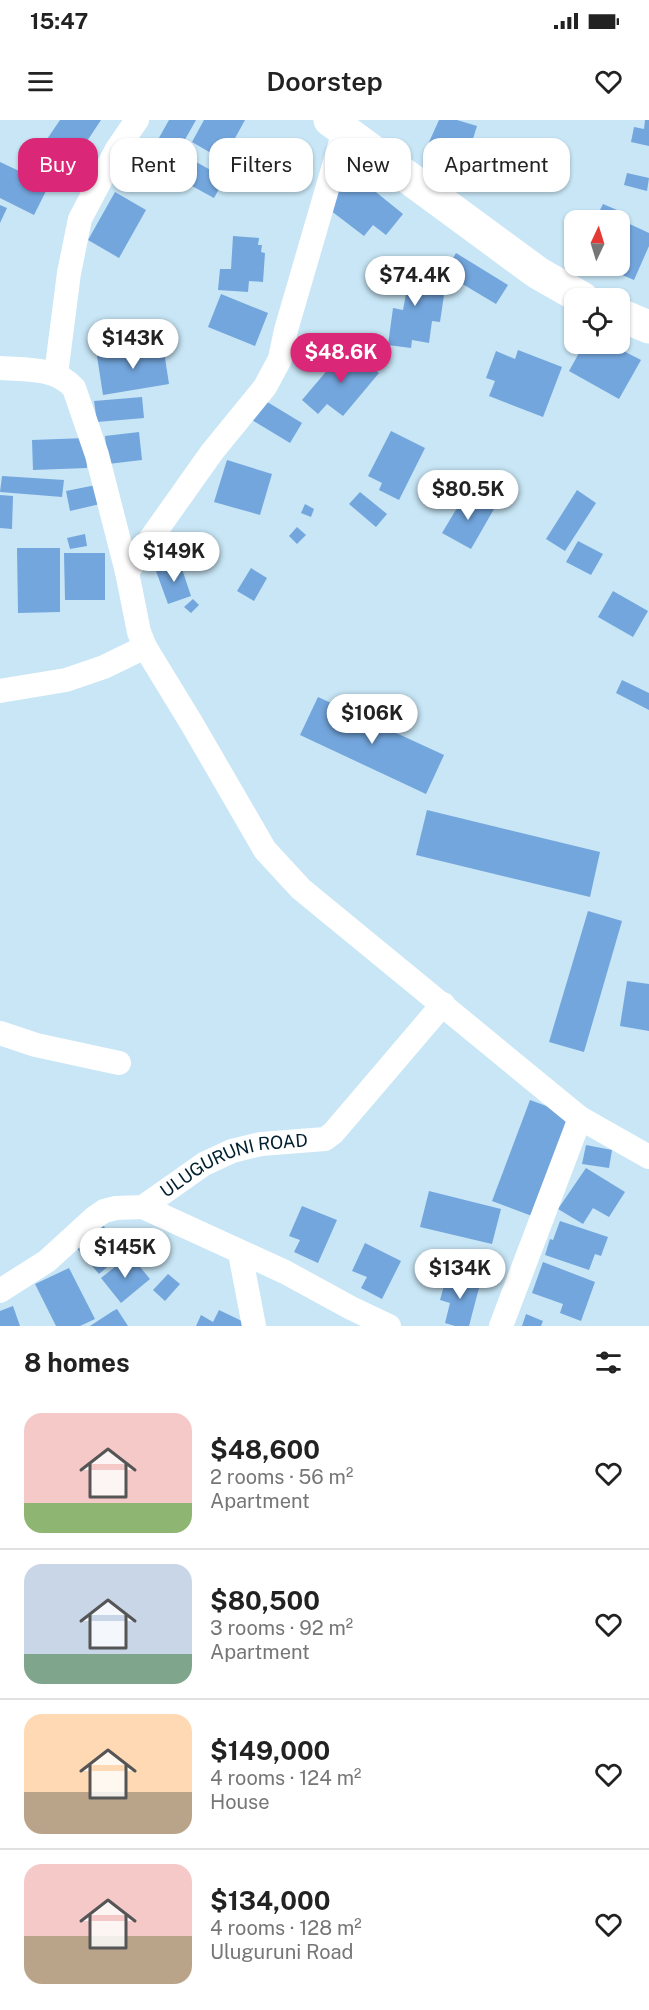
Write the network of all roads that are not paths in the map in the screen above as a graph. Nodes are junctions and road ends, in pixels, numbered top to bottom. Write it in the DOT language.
graph roads {
  1 [pos="137,120"];
  2 [pos="337,125"];
  3 [pos="564,288"];
  4 [pos="630,319"];
  5 [pos="649,327"];
  6 [pos="0,368"];
  7 [pos="56,374"];
  8 [pos="127,572"];
  9 [pos="145,648"];
  10 [pos="0,691"];
  11 [pos="443,1004"];
  12 [pos="0,1033"];
  13 [pos="119,1063"];
  14 [pos="580,1118"];
  15 [pos="649,1157"];
  16 [pos="143,1206"];
  17 [pos="240,1253"];
  18 [pos="0,1292"];
  19 [pos="254,1326"];
  20 [pos="389,1326"];
  21 [pos="501,1326"];
  1 -- 7 [label="street"];
  2 -- 3 [label="street"];
  2 -- 8 [label="street"];
  4 -- 5 [label="street"];
  6 -- 7 [label="street"];
  7 -- 8 [label="street"];
  8 -- 9 [label="street"];
  9 -- 10 [label="street"];
  9 -- 11 [label="street"];
  11 -- 14 [label="street"];
  11 -- 16 [label="street, ULUGURUNI ROAD"];
  12 -- 13 [label="street"];
  14 -- 15 [label="street"];
  14 -- 21 [label="street"];
  16 -- 17 [label="street"];
  16 -- 18 [label="street, ULUGURUNI ROAD"];
  17 -- 19 [label="street"];
  17 -- 20 [label="street"];
}
